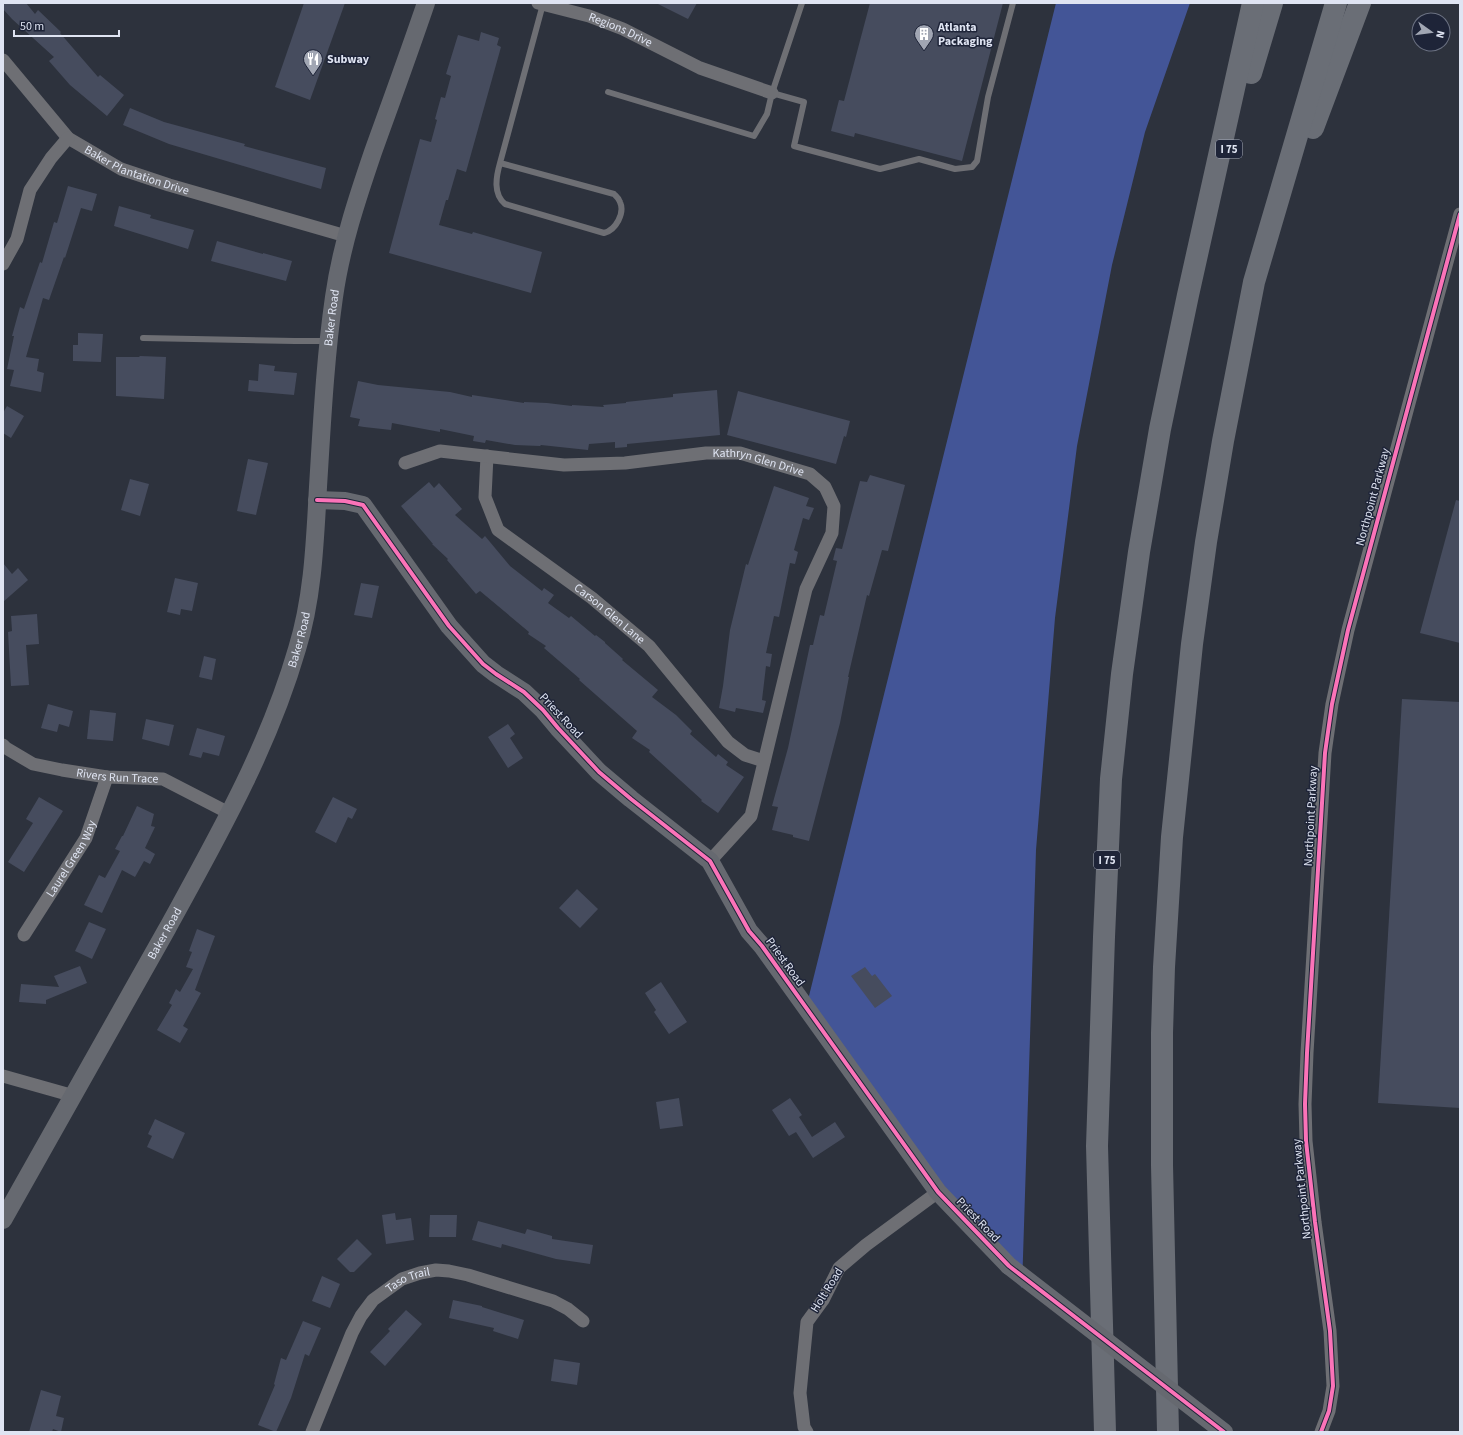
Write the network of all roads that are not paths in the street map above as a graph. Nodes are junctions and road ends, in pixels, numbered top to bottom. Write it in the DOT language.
graph roads {
  1 [pos="426,3"];
  2 [pos="802,3"];
  3 [pos="1013,3"];
  4 [pos="1253,3"];
  5 [pos="1272,3"];
  6 [pos="1336,3"];
  7 [pos="1360,3"];
  8 [pos="540,4"];
  9 [pos="3,60"];
  10 [pos="608,92"];
  11 [pos="772,93"];
  12 [pos="68,138"];
  13 [pos="500,163"];
  14 [pos="1460,214"];
  15 [pos="346,236"];
  16 [pos="3,264"];
  17 [pos="1254,282"];
  18 [pos="1188,295"];
  19 [pos="143,338"];
  20 [pos="329,341"];
  21 [pos="487,456"];
  22 [pos="405,463"];
  23 [pos="317,500"];
  24 [pos="3,745"];
  25 [pos="764,761"];
  26 [pos="107,776"];
  27 [pos="229,813"];
  28 [pos="710,861"];
  29 [pos="24,935"];
  30 [pos="3,1076"];
  31 [pos="74,1096"];
  32 [pos="938,1192"];
  33 [pos="3,1220"];
  34 [pos="583,1321"];
  35 [pos="312,1432"];
  36 [pos="806,1432"];
  37 [pos="1105,1432"];
  38 [pos="1168,1432"];
  39 [pos="1224,1432"];
  40 [pos="1321,1432"];
  1 -- 15 [label="street, Baker Road"];
  2 -- 11 [label="lane"];
  3 -- 11 [label="lane"];
  4 -- 18 [label="highway"];
  5 -- 18 [label="highway, I 75"];
  6 -- 17 [label="highway"];
  7 -- 17 [label="highway"];
  8 -- 11 [label="street, Regions Drive"];
  8 -- 13 [label="lane"];
  9 -- 12 [label="street, Baker Plantation Drive"];
  10 -- 11 [label="lane"];
  12 -- 15 [label="street, Baker Plantation Drive"];
  12 -- 16 [label="street"];
  13 -- 13 [label="lane"];
  14 -- 40 [label="street, Northpoint Parkway"];
  15 -- 20 [label="street, Baker Road"];
  17 -- 38 [label="highway"];
  18 -- 37 [label="highway, I 75"];
  19 -- 20 [label="lane"];
  20 -- 23 [label="street, Baker Road"];
  21 -- 22 [label="street, Kathryn Glen Drive"];
  21 -- 25 [label="street, Carson Glen Lane"];
  21 -- 25 [label="street, Kathryn Glen Drive"];
  23 -- 27 [label="street, Baker Road"];
  23 -- 28 [label="street, Priest Road"];
  24 -- 26 [label="street, Rivers Run Trace"];
  25 -- 28 [label="street, Kathryn Glen Drive"];
  26 -- 27 [label="street, Rivers Run Trace"];
  26 -- 29 [label="street, Laurel Green Way"];
  27 -- 31 [label="street, Baker Road"];
  28 -- 32 [label="street, Priest Road"];
  30 -- 31 [label="street"];
  31 -- 33 [label="street, Baker Road"];
  32 -- 36 [label="street, Holt Road"];
  32 -- 39 [label="street, Priest Road, bridge"];
  34 -- 35 [label="street, Taso Trail"];
}
